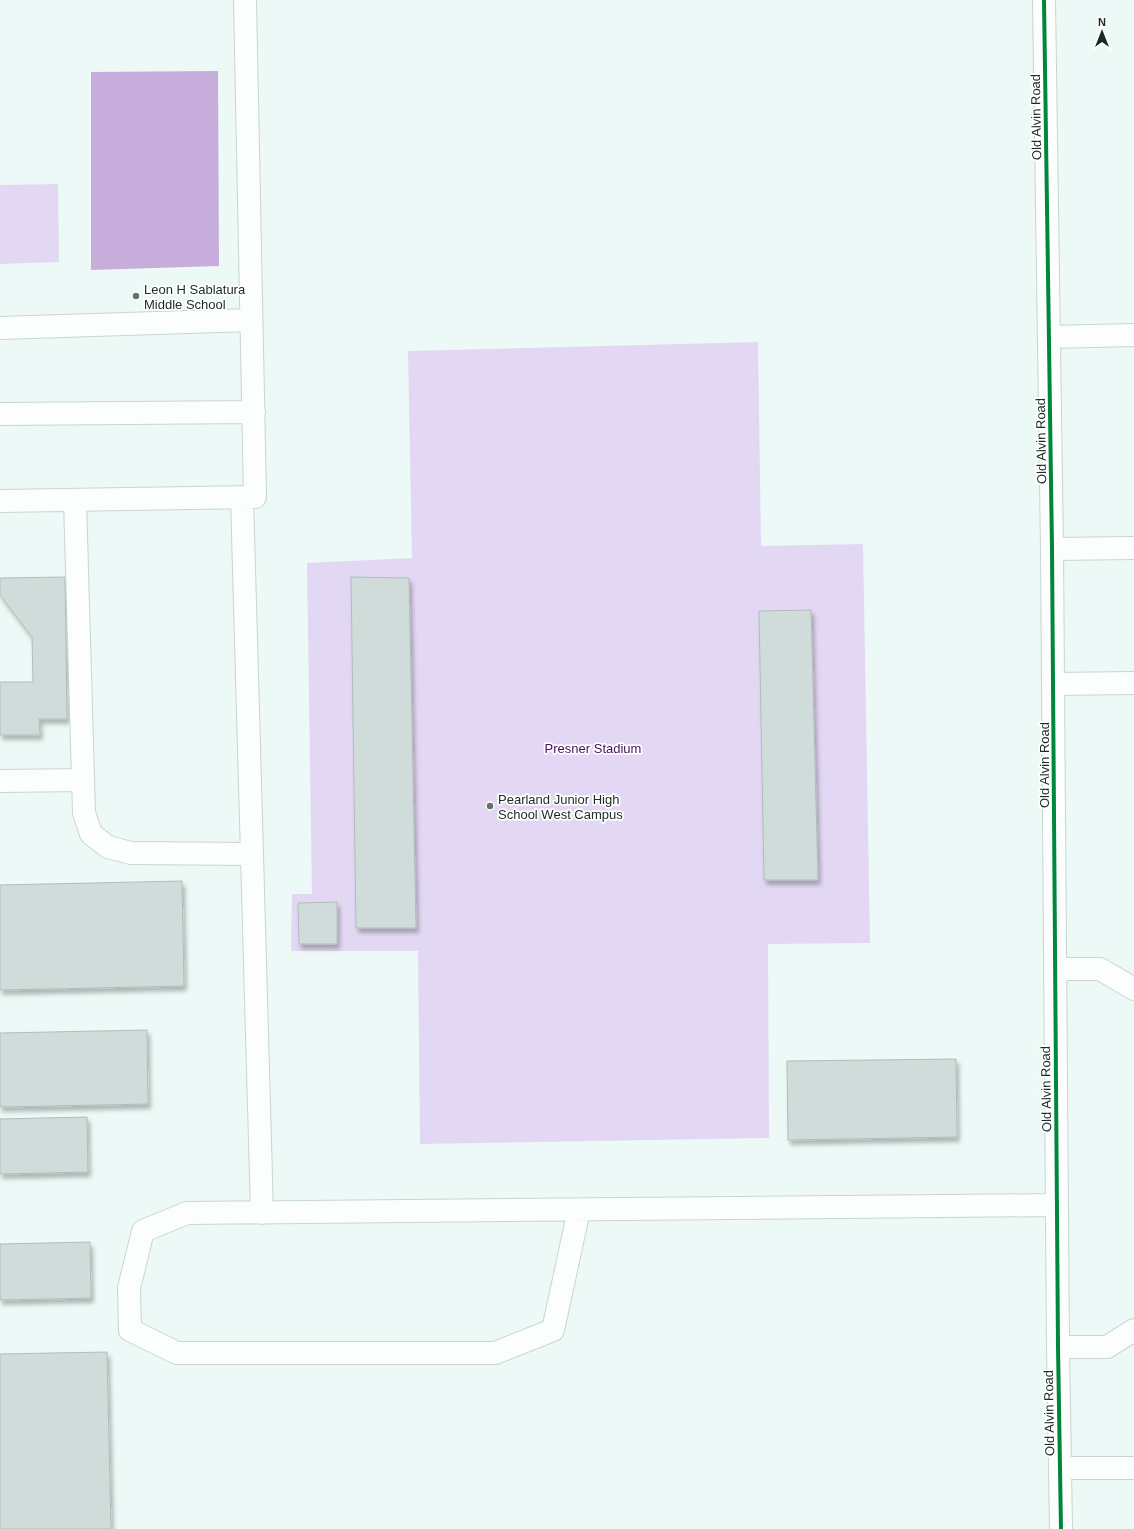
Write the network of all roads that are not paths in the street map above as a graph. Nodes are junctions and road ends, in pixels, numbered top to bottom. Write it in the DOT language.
graph roads {
  1 [pos="245,0"];
  2 [pos="1044,0"];
  3 [pos="251,320"];
  4 [pos="0,328"];
  5 [pos="1134,335"];
  6 [pos="1050,337"];
  7 [pos="254,412"];
  8 [pos="0,414"];
  9 [pos="242,497"];
  10 [pos="75,500"];
  11 [pos="0,501"];
  12 [pos="1134,548"];
  13 [pos="1052,549"];
  14 [pos="1054,684"];
  15 [pos="1134,684"];
  16 [pos="83,780"];
  17 [pos="0,781"];
  18 [pos="252,854"];
  19 [pos="1055,969"];
  20 [pos="1134,988"];
  21 [pos="1057,1205"];
  22 [pos="579,1210"];
  23 [pos="262,1213"];
  24 [pos="1134,1330"];
  25 [pos="1058,1347"];
  26 [pos="1060,1468"];
  27 [pos="1134,1468"];
  28 [pos="1061,1529"];
  1 -- 3 [label="street"];
  2 -- 6 [label="street, Old Alvin Road"];
  3 -- 4 [label="street"];
  3 -- 7 [label="street"];
  5 -- 6 [label="street"];
  6 -- 13 [label="street, Old Alvin Road"];
  7 -- 8 [label="street"];
  7 -- 9 [label="street"];
  9 -- 10 [label="street"];
  9 -- 18 [label="street"];
  10 -- 11 [label="street"];
  10 -- 16 [label="street"];
  12 -- 13 [label="street"];
  13 -- 14 [label="street, Old Alvin Road"];
  14 -- 15 [label="street"];
  14 -- 19 [label="street, Old Alvin Road"];
  16 -- 17 [label="street"];
  16 -- 18 [label="street"];
  18 -- 23 [label="street"];
  19 -- 20 [label="street"];
  19 -- 21 [label="street, Old Alvin Road"];
  21 -- 22 [label="street"];
  21 -- 25 [label="street, Old Alvin Road"];
  22 -- 23 [label="street"];
  22 -- 23 [label="street"];
  24 -- 25 [label="street"];
  25 -- 26 [label="street, Old Alvin Road"];
  26 -- 27 [label="street"];
  26 -- 28 [label="street, Old Alvin Road"];
}
